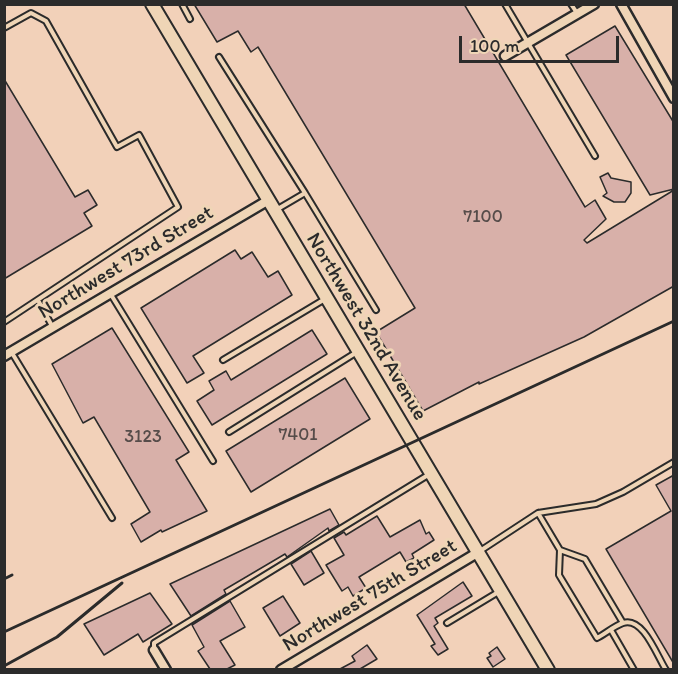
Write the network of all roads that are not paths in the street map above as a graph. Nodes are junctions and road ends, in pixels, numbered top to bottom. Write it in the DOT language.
graph roads {
  1 [pos="152,4"];
  2 [pos="182,4"];
  3 [pos="505,4"];
  4 [pos="571,4"];
  5 [pos="594,4"];
  6 [pos="621,4"];
  7 [pos="577,14"];
  8 [pos="190,19"];
  9 [pos="4,28"];
  10 [pos="528,42"];
  11 [pos="505,56"];
  12 [pos="219,57"];
  13 [pos="670,83"];
  14 [pos="674,98"];
  15 [pos="595,156"];
  16 [pos="305,193"];
  17 [pos="270,206"];
  18 [pos="110,292"];
  19 [pos="326,299"];
  20 [pos="39,302"];
  21 [pos="376,310"];
  22 [pos="4,322"];
  23 [pos="53,327"];
  24 [pos="358,351"];
  25 [pos="8,354"];
  26 [pos="222,360"];
  27 [pos="229,432"];
  28 [pos="213,461"];
  29 [pos="674,462"];
  30 [pos="431,473"];
  31 [pos="538,513"];
  32 [pos="112,518"];
  33 [pos="560,550"];
  34 [pos="477,553"];
  35 [pos="501,591"];
  36 [pos="447,623"];
  37 [pos="623,623"];
  38 [pos="611,630"];
  39 [pos="154,650"];
  40 [pos="166,669"];
  41 [pos="281,669"];
  42 [pos="548,669"];
  43 [pos="634,669"];
  44 [pos="666,669"];
  1 -- 17 [label="main road, Northwest 32nd Avenue"];
  2 -- 8 [label="lane"];
  3 -- 10 [label="lane"];
  4 -- 7 [label="lane"];
  5 -- 7 [label="street"];
  6 -- 13 [label="street"];
  7 -- 10 [label="street"];
  9 -- 20 [label="lane"];
  10 -- 11 [label="street"];
  10 -- 15 [label="lane"];
  12 -- 16 [label="lane"];
  13 -- 14 [label="street"];
  16 -- 17 [label="lane"];
  16 -- 21 [label="lane"];
  17 -- 18 [label="street, Northwest 73rd Street"];
  17 -- 19 [label="main road, Northwest 32nd Avenue"];
  18 -- 23 [label="street, Northwest 73rd Street"];
  18 -- 28 [label="lane"];
  19 -- 24 [label="main road, Northwest 32nd Avenue"];
  19 -- 26 [label="lane"];
  20 -- 22 [label="lane"];
  20 -- 23 [label="lane"];
  23 -- 25 [label="street, Northwest 73rd Street"];
  24 -- 27 [label="lane"];
  24 -- 30 [label="main road, Northwest 32nd Avenue"];
  25 -- 32 [label="lane"];
  29 -- 31 [label="lane"];
  30 -- 34 [label="main road, Northwest 32nd Avenue"];
  30 -- 39 [label="lane"];
  31 -- 33 [label="lane"];
  31 -- 34 [label="lane"];
  33 -- 37 [label="lane"];
  33 -- 38 [label="lane"];
  34 -- 35 [label="main road, Northwest 32nd Avenue"];
  34 -- 41 [label="street, Northwest 75th Street"];
  35 -- 36 [label="lane"];
  35 -- 42 [label="main road, Northwest 32nd Avenue"];
  37 -- 38 [label="lane"];
  37 -- 44 [label="lane"];
  38 -- 43 [label="lane"];
  39 -- 40 [label="street"];
}
